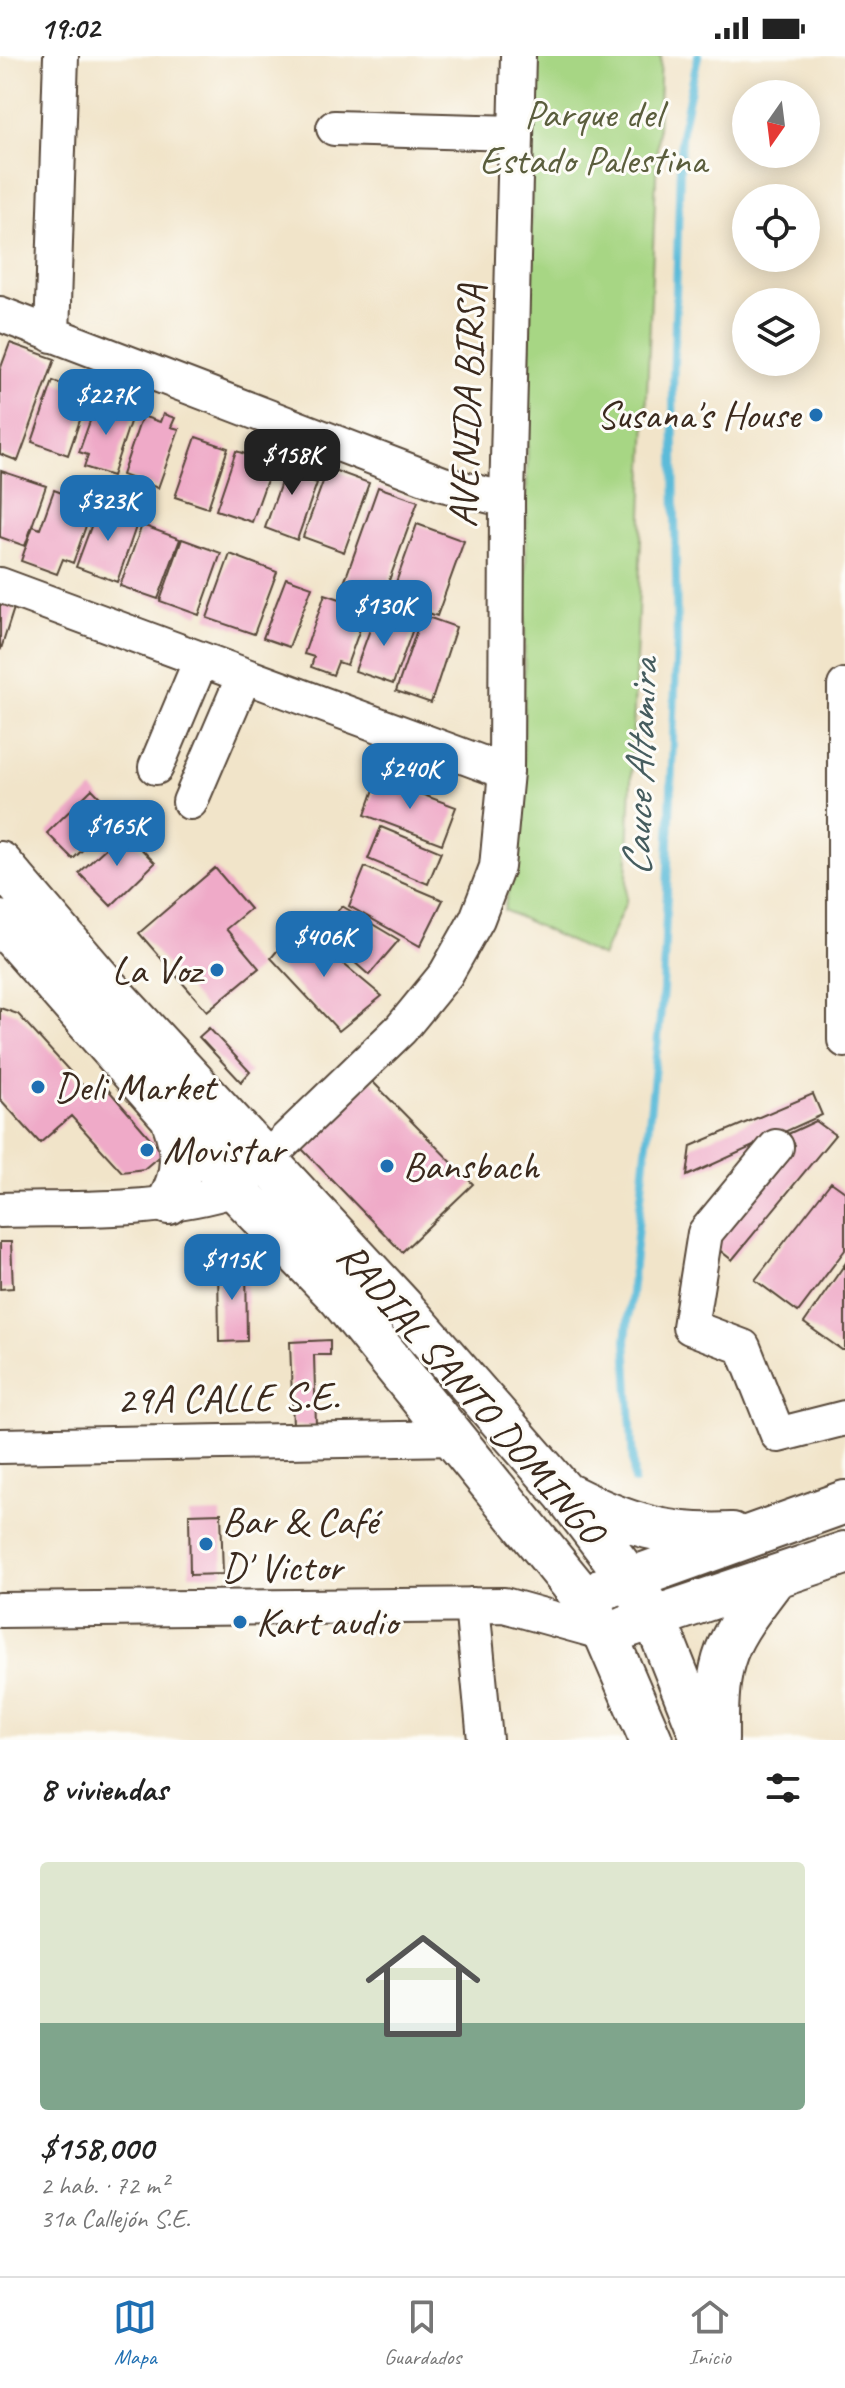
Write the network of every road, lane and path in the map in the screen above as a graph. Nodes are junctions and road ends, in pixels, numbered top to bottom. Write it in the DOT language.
graph roads {
  1 [pos="61,56"];
  2 [pos="518,56"];
  3 [pos="334,128"];
  4 [pos="515,133"];
  5 [pos="0,314"];
  6 [pos="52,335"];
  7 [pos="507,500"];
  8 [pos="0,585"];
  9 [pos="201,660"];
  10 [pos="244,676"];
  11 [pos="845,686"];
  12 [pos="156,767"];
  13 [pos="506,772"];
  14 [pos="190,802"];
  15 [pos="0,863"];
  16 [pos="0,922"];
  17 [pos="845,1040"];
  18 [pos="171,1117"];
  19 [pos="776,1147"];
  20 [pos="250,1174"];
  21 [pos="168,1203"];
  22 [pos="0,1210"];
  23 [pos="845,1418"];
  24 [pos="457,1438"];
  25 [pos="0,1446"];
  26 [pos="565,1494"];
  27 [pos="845,1502"];
  28 [pos="765,1532"];
  29 [pos="845,1553"];
  30 [pos="775,1577"];
  31 [pos="631,1581"];
  32 [pos="581,1595"];
  33 [pos="472,1605"];
  34 [pos="0,1610"];
  35 [pos="655,1619"];
  36 [pos="605,1633"];
  37 [pos="485,1740"];
  38 [pos="651,1740"];
  39 [pos="703,1740"];
  40 [pos="717,1740"];
  1 -- 6 [label="street"];
  2 -- 4 [label="street, AVENIDA BIRSA"];
  3 -- 4 [label="street"];
  4 -- 7 [label="street, AVENIDA BIRSA"];
  5 -- 6 [label="street"];
  6 -- 7 [label="street"];
  7 -- 13 [label="street, AVENIDA BIRSA"];
  8 -- 9 [label="street"];
  9 -- 10 [label="street"];
  9 -- 12 [label="street"];
  10 -- 13 [label="street"];
  10 -- 14 [label="street"];
  11 -- 17 [label="street"];
  13 -- 20 [label="street, AVENIDA BIRSA"];
  15 -- 20 [label="main road, RADIAL SANTO DOMINGO"];
  16 -- 18 [label="main road, RADIAL SANTO DOMINGO"];
  18 -- 20 [label="main road, RADIAL SANTO DOMINGO"];
  18 -- 21 [label="main road"];
  19 -- 23 [label="street"];
  20 -- 21 [label="street"];
  20 -- 24 [label="main road, RADIAL SANTO DOMINGO"];
  20 -- 26 [label="main road, RADIAL SANTO DOMINGO"];
  21 -- 22 [label="street"];
  24 -- 25 [label="street, 29A CALLE S.E."];
  24 -- 32 [label="main road, RADIAL SANTO DOMINGO"];
  26 -- 28 [label="main road"];
  26 -- 31 [label="main road, RADIAL SANTO DOMINGO"];
  27 -- 28 [label="main road"];
  28 -- 31 [label="main road"];
  29 -- 30 [label="main road"];
  30 -- 35 [label="main road"];
  30 -- 40 [label="main road"];
  31 -- 32 [label="main road"];
  31 -- 35 [label="main road, RADIAL SANTO DOMINGO"];
  32 -- 36 [label="main road, RADIAL SANTO DOMINGO"];
  33 -- 34 [label="street"];
  33 -- 36 [label="street"];
  33 -- 37 [label="street"];
  35 -- 36 [label="main road"];
  35 -- 39 [label="main road, RADIAL SANTO DOMINGO"];
  36 -- 38 [label="main road, RADIAL SANTO DOMINGO"];
}
